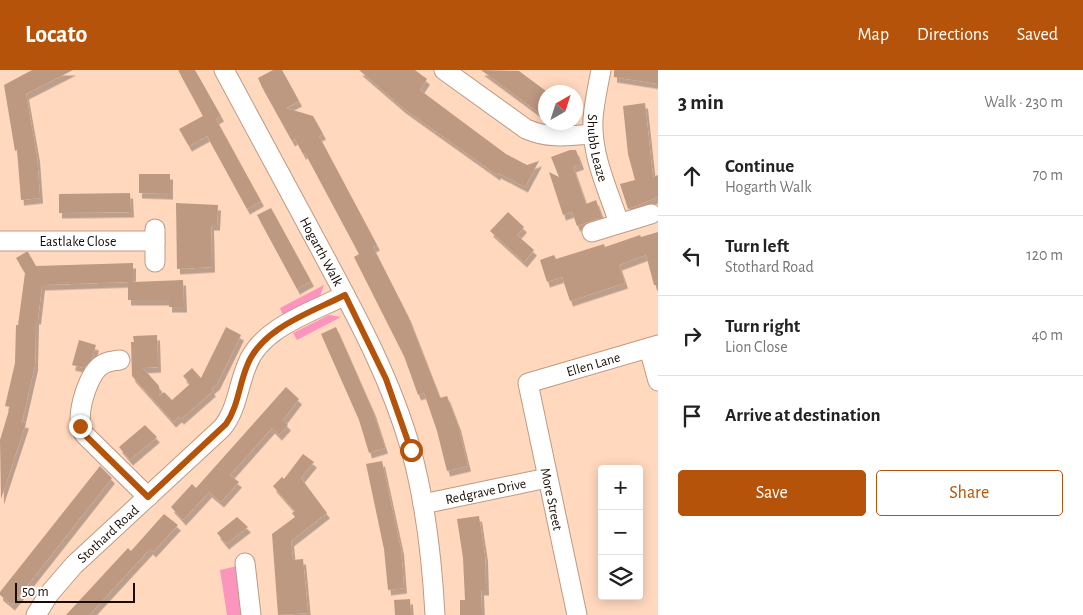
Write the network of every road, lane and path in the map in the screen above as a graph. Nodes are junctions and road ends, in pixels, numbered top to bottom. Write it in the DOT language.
graph roads {
  1 [pos="224,70"];
  2 [pos="444,70"];
  3 [pos="601,70"];
  4 [pos="593,134"];
  5 [pos="651,214"];
  6 [pos="619,223"];
  7 [pos="592,232"];
  8 [pos="0,241"];
  9 [pos="155,262"];
  10 [pos="345,295"];
  11 [pos="653,346"];
  12 [pos="120,360"];
  13 [pos="658,381"];
  14 [pos="528,383"];
  15 [pos="548,478"];
  16 [pos="148,497"];
  17 [pos="424,504"];
  18 [pos="245,563"];
  19 [pos="36,615"];
  20 [pos="251,615"];
  21 [pos="435,615"];
  22 [pos="577,615"];
  1 -- 10 [label="street, Hogarth Walk"];
  2 -- 4 [label="street"];
  3 -- 4 [label="street, Shubb Leaze"];
  4 -- 6 [label="street, Shubb Leaze"];
  5 -- 6 [label="street"];
  6 -- 7 [label="street"];
  8 -- 9 [label="street, Eastlake Close"];
  10 -- 16 [label="street, Stothard Road"];
  10 -- 17 [label="street, Hogarth Walk"];
  11 -- 13 [label="street"];
  11 -- 14 [label="street, Ellen Lane"];
  12 -- 16 [label="street"];
  14 -- 15 [label="street, More Street"];
  15 -- 17 [label="street, Redgrave Drive"];
  15 -- 22 [label="street, More Street"];
  16 -- 19 [label="street, Stothard Road"];
  17 -- 21 [label="street, Hogarth Walk"];
  18 -- 20 [label="street"];
}
